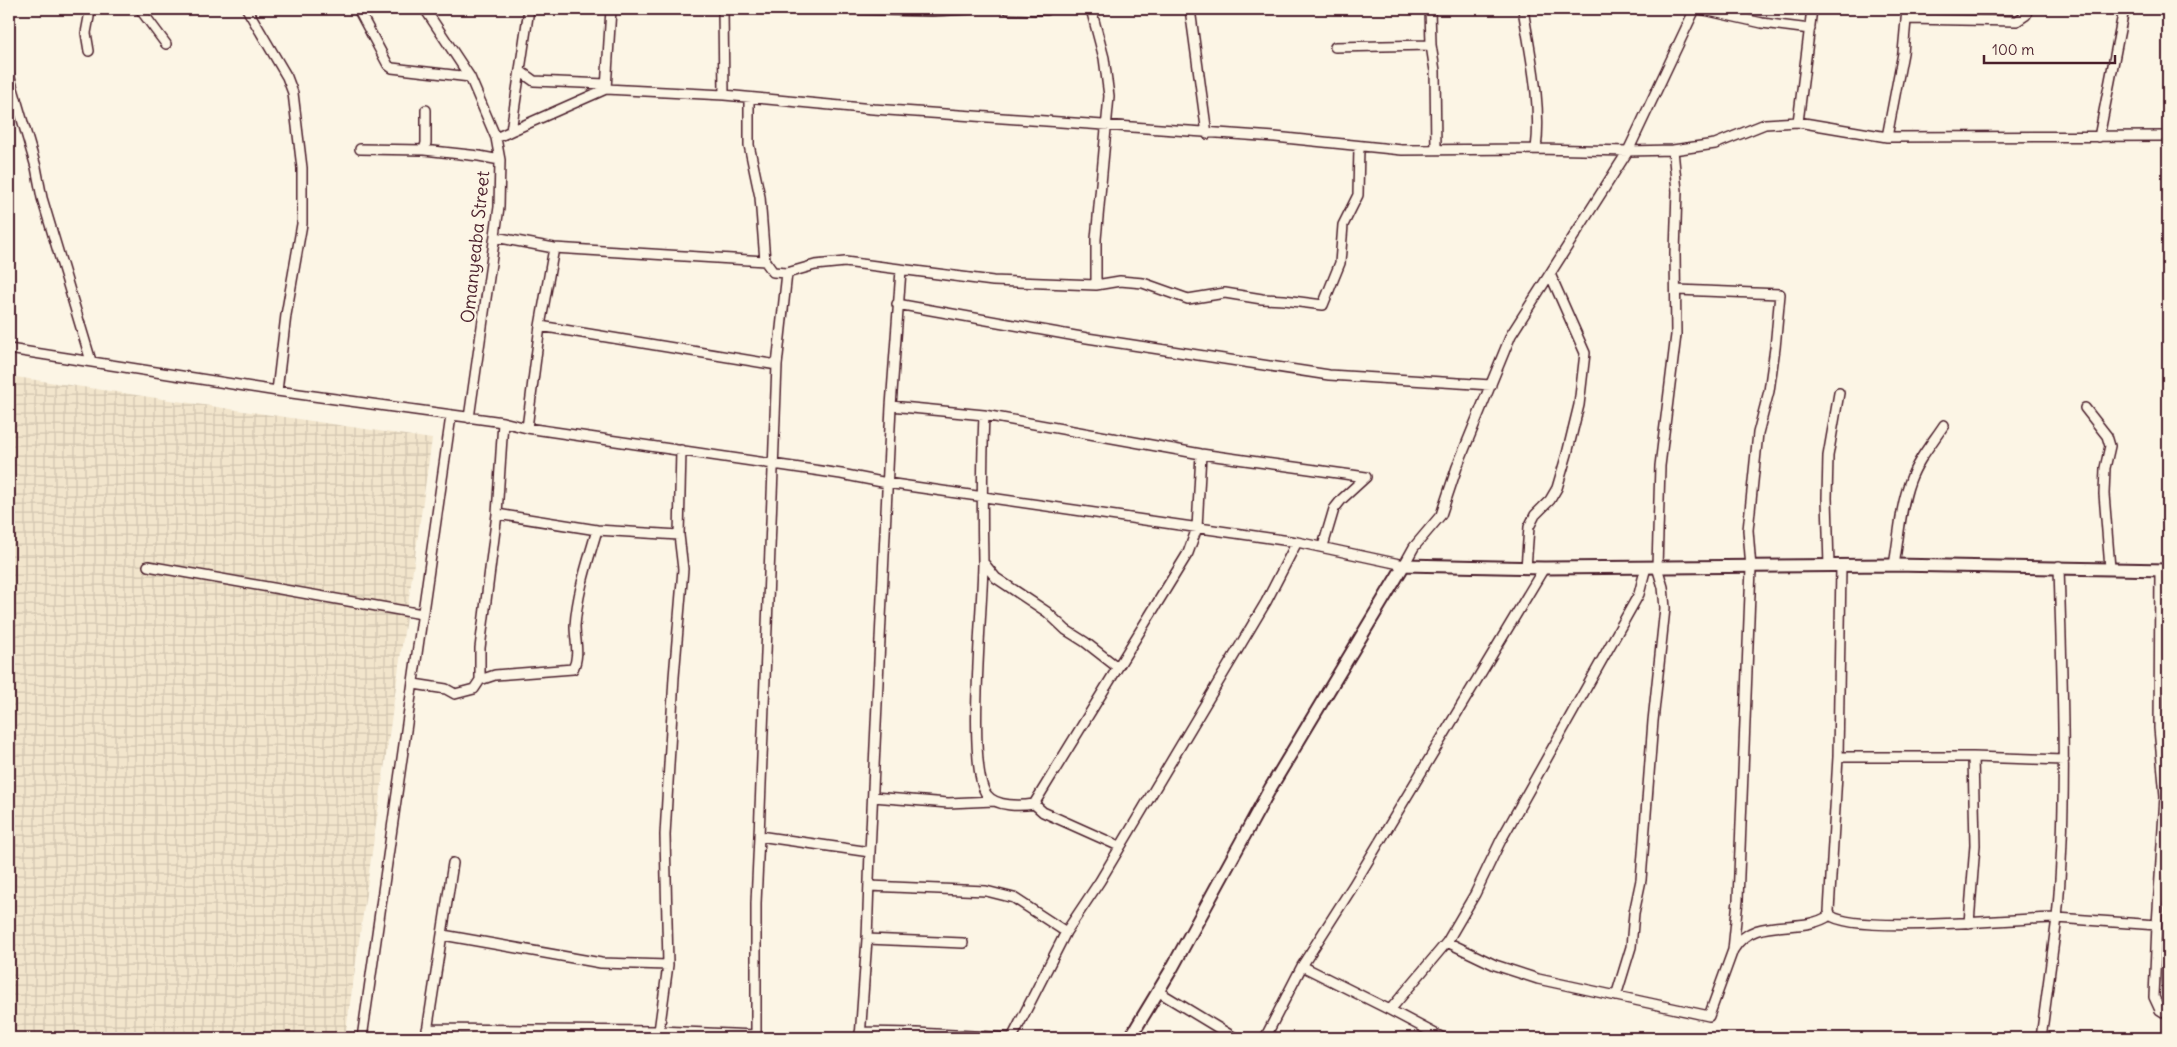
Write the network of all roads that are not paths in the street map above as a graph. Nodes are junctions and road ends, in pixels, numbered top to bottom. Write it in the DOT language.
graph roads {
  1 [pos="88,9"];
  2 [pos="140,9"];
  3 [pos="247,9"];
  4 [pos="358,9"];
  5 [pos="424,9"];
  6 [pos="529,9"];
  7 [pos="611,9"];
  8 [pos="723,9"];
  9 [pos="842,9"];
  10 [pos="970,9"];
  11 [pos="1007,9"];
  12 [pos="1091,9"];
  13 [pos="1190,9"];
  14 [pos="1430,9"];
  15 [pos="1523,9"];
  16 [pos="1695,9"];
  17 [pos="1700,9"];
  18 [pos="1812,9"];
  19 [pos="1907,9"];
  20 [pos="2027,9"];
  21 [pos="2124,9"];
  22 [pos="1047,10"];
  23 [pos="1906,20"];
  24 [pos="1810,29"];
  25 [pos="166,44"];
  26 [pos="1431,45"];
  27 [pos="1335,47"];
  28 [pos="89,51"];
  29 [pos="520,71"];
  30 [pos="9,75"];
  31 [pos="470,77"];
  32 [pos="606,86"];
  33 [pos="724,95"];
  34 [pos="749,98"];
  35 [pos="426,110"];
  36 [pos="1798,122"];
  37 [pos="1107,125"];
  38 [pos="511,131"];
  39 [pos="1207,134"];
  40 [pos="2099,136"];
  41 [pos="2168,136"];
  42 [pos="1887,137"];
  43 [pos="496,138"];
  44 [pos="1359,146"];
  45 [pos="360,149"];
  46 [pos="1436,149"];
  47 [pos="1536,149"];
  48 [pos="424,150"];
  49 [pos="1673,150"];
  50 [pos="1628,151"];
  51 [pos="500,160"];
  52 [pos="495,237"];
  53 [pos="554,248"];
  54 [pos="765,261"];
  55 [pos="901,270"];
  56 [pos="787,273"];
  57 [pos="1550,274"];
  58 [pos="1096,285"];
  59 [pos="1677,290"];
  60 [pos="897,304"];
  61 [pos="540,326"];
  62 [pos="9,349"];
  63 [pos="91,361"];
  64 [pos="777,365"];
  65 [pos="1491,385"];
  66 [pos="277,391"];
  67 [pos="1840,393"];
  68 [pos="891,406"];
  69 [pos="2085,408"];
  70 [pos="984,415"];
  71 [pos="451,416"];
  72 [pos="469,418"];
  73 [pos="503,422"];
  74 [pos="1944,425"];
  75 [pos="527,428"];
  76 [pos="680,450"];
  77 [pos="1201,454"];
  78 [pos="774,463"];
  79 [pos="887,483"];
  80 [pos="981,497"];
  81 [pos="496,514"];
  82 [pos="1197,528"];
  83 [pos="597,530"];
  84 [pos="679,535"];
  85 [pos="1297,542"];
  86 [pos="1323,546"];
  87 [pos="983,562"];
  88 [pos="1894,565"];
  89 [pos="148,566"];
  90 [pos="1404,566"];
  91 [pos="1829,566"];
  92 [pos="1842,566"];
  93 [pos="2059,566"];
  94 [pos="1652,567"];
  95 [pos="1526,568"];
  96 [pos="1544,568"];
  97 [pos="1751,568"];
  98 [pos="2110,568"];
  99 [pos="2164,570"];
  100 [pos="422,614"];
  101 [pos="2164,664"];
  102 [pos="1117,667"];
  103 [pos="480,680"];
  104 [pos="414,684"];
  105 [pos="1838,757"];
  106 [pos="1973,757"];
  107 [pos="2064,760"];
  108 [pos="2165,764"];
  109 [pos="873,797"];
  110 [pos="994,801"];
  111 [pos="1034,804"];
  112 [pos="759,836"];
  113 [pos="1119,846"];
  114 [pos="870,852"];
  115 [pos="2165,854"];
  116 [pos="453,863"];
  117 [pos="869,886"];
  118 [pos="2168,908"];
  119 [pos="2158,910"];
  120 [pos="1830,915"];
  121 [pos="2057,918"];
  122 [pos="1969,924"];
  123 [pos="2157,925"];
  124 [pos="1066,932"];
  125 [pos="443,935"];
  126 [pos="867,939"];
  127 [pos="1447,942"];
  128 [pos="963,943"];
  129 [pos="1733,950"];
  130 [pos="668,965"];
  131 [pos="1302,966"];
  132 [pos="1158,992"];
  133 [pos="1616,996"];
  134 [pos="1390,1010"];
  135 [pos="2168,1015"];
  136 [pos="659,1031"];
  137 [pos="427,1034"];
  138 [pos="860,1035"];
  139 [pos="756,1036"];
  140 [pos="362,1038"];
  141 [pos="1012,1038"];
  142 [pos="1130,1038"];
  143 [pos="1235,1038"];
  144 [pos="1264,1038"];
  145 [pos="1443,1038"];
  146 [pos="2041,1038"];
  1 -- 28 [label="street"];
  2 -- 25 [label="street"];
  3 -- 66 [label="street"];
  4 -- 31 [label="street"];
  5 -- 31 [label="street, Omanyeaba Street"];
  6 -- 29 [label="street"];
  7 -- 32 [label="street"];
  8 -- 33 [label="street"];
  9 -- 10 [label="street"];
  11 -- 22 [label="street"];
  12 -- 37 [label="street"];
  13 -- 39 [label="street"];
  14 -- 26 [label="street"];
  15 -- 47 [label="street"];
  16 -- 50 [label="street"];
  17 -- 24 [label="street"];
  18 -- 24 [label="street"];
  19 -- 23 [label="street"];
  20 -- 23 [label="street"];
  21 -- 40 [label="street"];
  23 -- 42 [label="street"];
  24 -- 36 [label="street"];
  26 -- 27 [label="street"];
  26 -- 46 [label="street"];
  29 -- 32 [label="street"];
  29 -- 38 [label="street"];
  30 -- 63 [label="street"];
  31 -- 43 [label="street, Omanyeaba Street"];
  32 -- 33 [label="street"];
  32 -- 38 [label="street"];
  33 -- 34 [label="street"];
  34 -- 37 [label="street"];
  34 -- 54 [label="street"];
  35 -- 48 [label="street"];
  36 -- 42 [label="street"];
  36 -- 49 [label="street"];
  37 -- 39 [label="street"];
  37 -- 58 [label="street"];
  38 -- 43 [label="street"];
  39 -- 44 [label="street"];
  40 -- 41 [label="street"];
  40 -- 42 [label="street"];
  43 -- 51 [label="street, Omanyeaba Street"];
  44 -- 46 [label="street"];
  44 -- 58 [label="street"];
  45 -- 48 [label="street"];
  46 -- 47 [label="street"];
  47 -- 50 [label="street"];
  48 -- 51 [label="street"];
  49 -- 50 [label="street"];
  49 -- 59 [label="street"];
  50 -- 57 [label="street"];
  51 -- 52 [label="street, Omanyeaba Street"];
  52 -- 53 [label="street"];
  52 -- 72 [label="street, Omanyeaba Street"];
  53 -- 54 [label="street"];
  53 -- 61 [label="street"];
  54 -- 56 [label="street"];
  55 -- 56 [label="street"];
  55 -- 58 [label="street"];
  55 -- 60 [label="street"];
  56 -- 64 [label="street"];
  57 -- 65 [label="street"];
  57 -- 95 [label="street"];
  59 -- 94 [label="street"];
  59 -- 97 [label="street"];
  60 -- 65 [label="street"];
  60 -- 68 [label="street"];
  61 -- 64 [label="street"];
  61 -- 75 [label="street"];
  62 -- 63 [label="street"];
  63 -- 66 [label="street"];
  64 -- 78 [label="street"];
  65 -- 90 [label="street"];
  66 -- 71 [label="street"];
  67 -- 91 [label="street"];
  68 -- 70 [label="street"];
  68 -- 79 [label="street"];
  69 -- 98 [label="street"];
  70 -- 77 [label="street"];
  70 -- 80 [label="street"];
  71 -- 72 [label="street"];
  71 -- 100 [label="street"];
  72 -- 73 [label="street"];
  73 -- 75 [label="street"];
  73 -- 81 [label="street"];
  74 -- 88 [label="street"];
  75 -- 76 [label="street"];
  76 -- 78 [label="street"];
  76 -- 84 [label="street"];
  77 -- 82 [label="street"];
  77 -- 86 [label="street"];
  78 -- 79 [label="street"];
  78 -- 112 [label="street"];
  79 -- 80 [label="street"];
  79 -- 109 [label="street"];
  80 -- 82 [label="street"];
  80 -- 87 [label="street"];
  81 -- 83 [label="street"];
  81 -- 103 [label="street"];
  82 -- 85 [label="street"];
  82 -- 102 [label="street"];
  83 -- 84 [label="street"];
  83 -- 103 [label="street"];
  84 -- 130 [label="street"];
  85 -- 86 [label="street"];
  85 -- 113 [label="street"];
  86 -- 90 [label="street"];
  87 -- 102 [label="street"];
  87 -- 110 [label="street"];
  88 -- 92 [label="street"];
  88 -- 93 [label="street"];
  89 -- 100 [label="street"];
  90 -- 95 [label="street"];
  90 -- 132 [label="street"];
  91 -- 92 [label="street"];
  91 -- 97 [label="street"];
  92 -- 105 [label="street"];
  93 -- 98 [label="street"];
  93 -- 107 [label="street"];
  94 -- 96 [label="street"];
  94 -- 97 [label="street"];
  94 -- 127 [label="street"];
  94 -- 133 [label="street"];
  95 -- 96 [label="street"];
  96 -- 131 [label="street"];
  97 -- 129 [label="street"];
  98 -- 99 [label="street"];
  99 -- 101 [label="street"];
  100 -- 104 [label="street"];
  101 -- 108 [label="street"];
  102 -- 111 [label="street"];
  103 -- 104 [label="street"];
  104 -- 140 [label="street"];
  105 -- 106 [label="street"];
  105 -- 120 [label="street"];
  106 -- 107 [label="street"];
  106 -- 122 [label="street"];
  107 -- 121 [label="street"];
  108 -- 115 [label="street"];
  109 -- 110 [label="street"];
  109 -- 114 [label="street"];
  110 -- 111 [label="street"];
  111 -- 113 [label="street"];
  112 -- 114 [label="street"];
  112 -- 139 [label="street"];
  113 -- 124 [label="street"];
  114 -- 117 [label="street"];
  115 -- 119 [label="street"];
  116 -- 125 [label="street"];
  117 -- 124 [label="street"];
  117 -- 126 [label="street"];
  118 -- 119 [label="street"];
  119 -- 123 [label="street"];
  120 -- 122 [label="street"];
  120 -- 129 [label="street"];
  121 -- 122 [label="street"];
  121 -- 123 [label="street"];
  121 -- 146 [label="street"];
  123 -- 135 [label="street"];
  124 -- 141 [label="street"];
  125 -- 130 [label="street"];
  125 -- 137 [label="street"];
  126 -- 128 [label="street"];
  126 -- 138 [label="street"];
  127 -- 133 [label="street"];
  127 -- 134 [label="street"];
  129 -- 133 [label="street"];
  130 -- 136 [label="street"];
  131 -- 134 [label="street"];
  131 -- 144 [label="street"];
  132 -- 142 [label="street"];
  132 -- 143 [label="street"];
  134 -- 145 [label="street"];
  136 -- 137 [label="street"];
  136 -- 139 [label="street"];
  138 -- 141 [label="street"];
}
